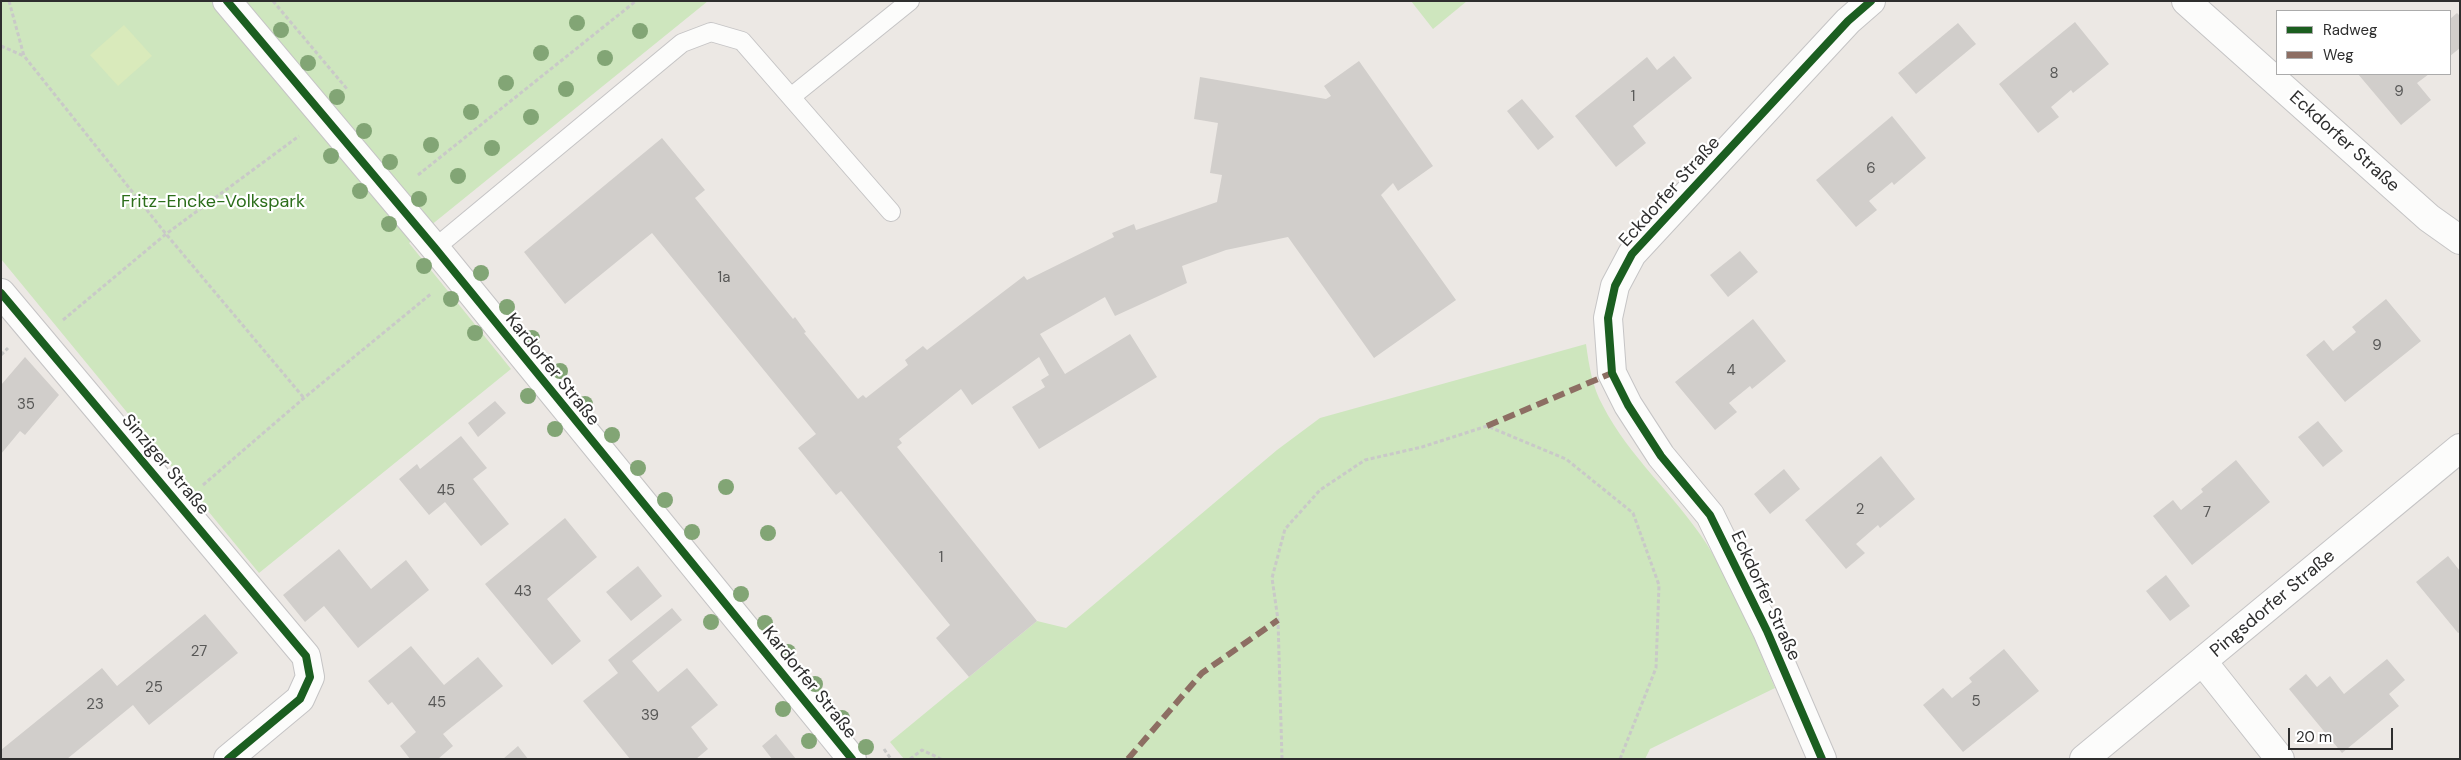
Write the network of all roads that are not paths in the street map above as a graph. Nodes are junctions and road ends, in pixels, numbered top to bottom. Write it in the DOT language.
graph roads {
  1 [pos="228,1"];
  2 [pos="910,1"];
  3 [pos="1871,1"];
  4 [pos="2186,1"];
  5 [pos="790,97"];
  6 [pos="890,212"];
  7 [pos="2460,240"];
  8 [pos="435,248"];
  9 [pos="1,293"];
  10 [pos="2460,448"];
  11 [pos="2203,662"];
  12 [pos="228,759"];
  13 [pos="852,759"];
  14 [pos="1822,759"];
  15 [pos="2084,759"];
  16 [pos="2280,759"];
  1 -- 8 [label="street, Kardorfer Straße"];
  2 -- 5 [label="lane"];
  3 -- 14 [label="street, Eckdorfer Straße"];
  4 -- 7 [label="street, Eckdorfer Straße"];
  5 -- 6 [label="lane"];
  5 -- 8 [label="lane"];
  8 -- 13 [label="street, Kardorfer Straße"];
  9 -- 12 [label="street, Sinziger Straße"];
  10 -- 11 [label="street, Pingsdorfer Straße"];
  11 -- 15 [label="street, Pingsdorfer Straße"];
  11 -- 16 [label="street"];
}
